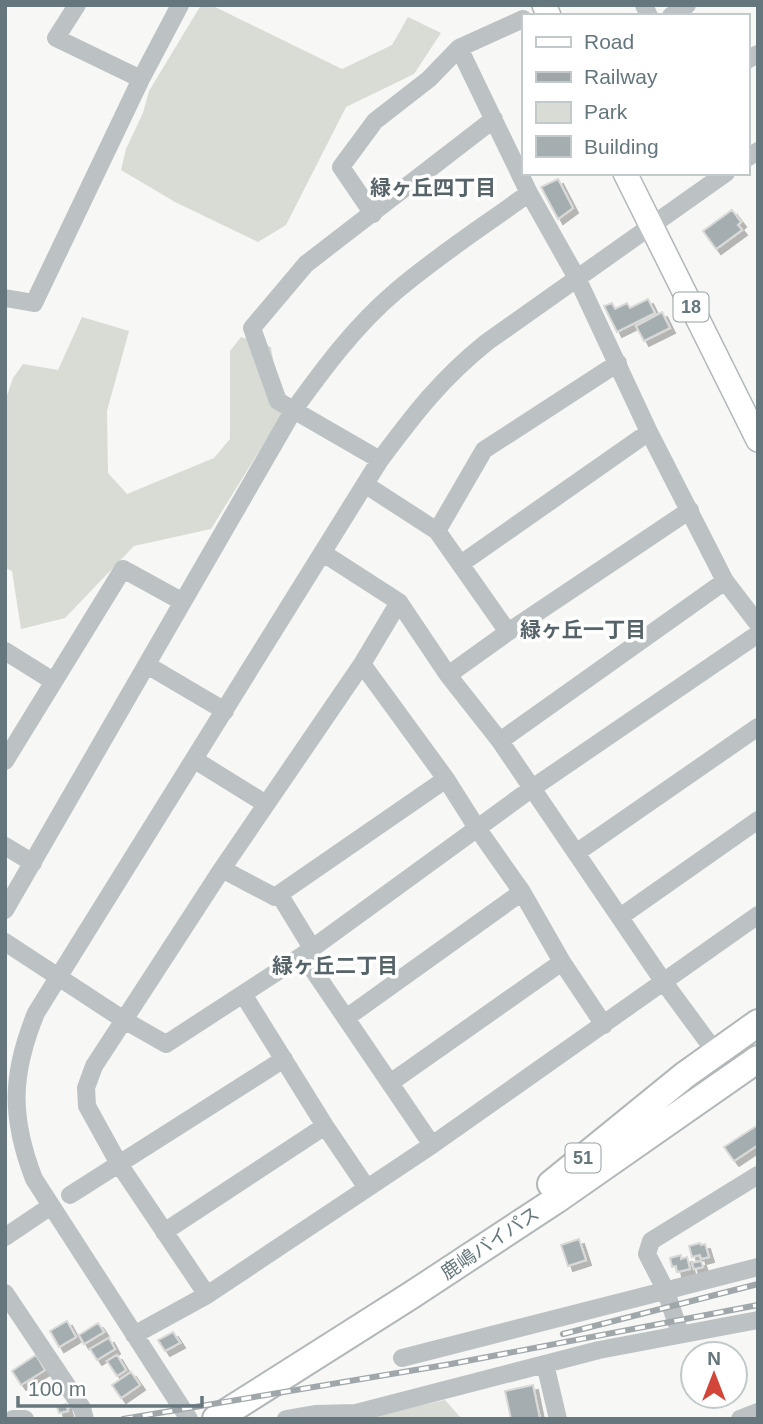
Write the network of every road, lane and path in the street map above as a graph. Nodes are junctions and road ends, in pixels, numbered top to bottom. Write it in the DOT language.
graph roads {
  1 [pos="77,5"];
  2 [pos="180,5"];
  3 [pos="522,19"];
  4 [pos="459,48"];
  5 [pos="141,79"];
  6 [pos="494,119"];
  7 [pos="626,175"];
  8 [pos="723,175"];
  9 [pos="528,193"];
  10 [pos="373,214"];
  11 [pos="651,226"];
  12 [pos="578,280"];
  13 [pos="5,298"];
  14 [pos="618,363"];
  15 [pos="293,411"];
  16 [pos="649,432"];
  17 [pos="758,440"];
  18 [pos="380,460"];
  19 [pos="366,485"];
  20 [pos="690,510"];
  21 [pos="437,531"];
  22 [pos="323,553"];
  23 [pos="462,564"];
  24 [pos="726,581"];
  25 [pos="183,602"];
  26 [pos="399,602"];
  27 [pos="508,632"];
  28 [pos="756,636"];
  29 [pos="5,651"];
  30 [pos="362,664"];
  31 [pos="147,665"];
  32 [pos="448,675"];
  33 [pos="53,681"];
  34 [pos="225,711"];
  35 [pos="758,727"];
  36 [pos="500,741"];
  37 [pos="195,760"];
  38 [pos="5,761"];
  39 [pos="446,779"];
  40 [pos="531,789"];
  41 [pos="267,804"];
  42 [pos="758,820"];
  43 [pos="477,828"];
  44 [pos="5,846"];
  45 [pos="576,853"];
  46 [pos="33,863"];
  47 [pos="222,869"];
  48 [pos="522,892"];
  49 [pos="279,894"];
  50 [pos="5,910"];
  51 [pos="758,915"];
  52 [pos="620,917"];
  53 [pos="5,942"];
  54 [pos="308,951"];
  55 [pos="562,962"];
  56 [pos="60,977"];
  57 [pos="663,981"];
  58 [pos="243,994"];
  59 [pos="346,1018"];
  60 [pos="124,1020"];
  61 [pos="758,1023"];
  62 [pos="604,1025"];
  63 [pos="716,1053"];
  64 [pos="284,1059"];
  65 [pos="758,1059"];
  66 [pos="758,1078"];
  67 [pos="390,1083"];
  68 [pos="325,1126"];
  69 [pos="432,1146"];
  70 [pos="119,1164"];
  71 [pos="758,1175"];
  72 [pos="368,1188"];
  73 [pos="70,1195"];
  74 [pos="556,1200"];
  75 [pos="51,1206"];
  76 [pos="164,1232"];
  77 [pos="5,1237"];
  78 [pos="758,1267"];
  79 [pos="665,1289"];
  80 [pos="5,1293"];
  81 [pos="207,1295"];
  82 [pos="410,1296"];
  83 [pos="758,1320"];
  84 [pos="680,1333"];
  85 [pos="134,1335"];
  86 [pos="402,1358"];
  87 [pos="545,1364"];
  88 [pos="758,1412"];
  89 [pos="13,1419"];
  90 [pos="25,1419"];
  91 [pos="85,1419"];
  92 [pos="189,1419"];
  93 [pos="216,1419"];
  94 [pos="286,1419"];
  95 [pos="558,1419"];
  96 [pos="740,1419"];
  1 -- 5 [label="street"];
  2 -- 5 [label="street"];
  3 -- 4 [label="street"];
  4 -- 6 [label="street"];
  4 -- 10 [label="street"];
  5 -- 13 [label="street"];
  6 -- 9 [label="street"];
  6 -- 10 [label="street"];
  7 -- 11 [label="main road, 18"];
  8 -- 11 [label="street"];
  9 -- 12 [label="street"];
  9 -- 15 [label="street"];
  10 -- 15 [label="street"];
  11 -- 12 [label="street"];
  11 -- 17 [label="main road, 18"];
  12 -- 14 [label="street"];
  12 -- 18 [label="street"];
  14 -- 16 [label="street"];
  14 -- 21 [label="street"];
  15 -- 18 [label="street"];
  15 -- 25 [label="street"];
  16 -- 20 [label="street"];
  16 -- 23 [label="street"];
  18 -- 19 [label="street"];
  19 -- 21 [label="street"];
  19 -- 22 [label="street"];
  20 -- 24 [label="street"];
  20 -- 27 [label="street"];
  21 -- 23 [label="street"];
  22 -- 26 [label="street"];
  22 -- 34 [label="street"];
  23 -- 27 [label="street"];
  24 -- 28 [label="street"];
  24 -- 36 [label="street"];
  25 -- 31 [label="street"];
  25 -- 33 [label="street"];
  26 -- 30 [label="street"];
  26 -- 32 [label="street"];
  27 -- 32 [label="street"];
  28 -- 40 [label="street"];
  29 -- 33 [label="street"];
  30 -- 39 [label="street"];
  30 -- 41 [label="street"];
  31 -- 34 [label="street"];
  31 -- 46 [label="street"];
  32 -- 36 [label="street"];
  33 -- 38 [label="street"];
  34 -- 37 [label="street"];
  35 -- 45 [label="street"];
  36 -- 40 [label="street"];
  37 -- 41 [label="street"];
  37 -- 56 [label="street"];
  39 -- 43 [label="street"];
  39 -- 49 [label="street"];
  40 -- 43 [label="street"];
  40 -- 45 [label="street"];
  41 -- 47 [label="street"];
  42 -- 52 [label="street"];
  43 -- 48 [label="street"];
  43 -- 54 [label="street"];
  44 -- 46 [label="street"];
  45 -- 52 [label="street"];
  46 -- 50 [label="street"];
  47 -- 49 [label="street"];
  47 -- 60 [label="street"];
  48 -- 55 [label="street"];
  48 -- 59 [label="street"];
  49 -- 54 [label="street"];
  51 -- 57 [label="street"];
  52 -- 57 [label="street"];
  53 -- 56 [label="street"];
  54 -- 58 [label="street"];
  54 -- 59 [label="street"];
  55 -- 62 [label="street"];
  55 -- 67 [label="street"];
  56 -- 60 [label="street"];
  56 -- 75 [label="street"];
  57 -- 62 [label="street"];
  57 -- 63 [label="street"];
  58 -- 60 [label="street"];
  58 -- 64 [label="street"];
  59 -- 67 [label="street"];
  60 -- 70 [label="street"];
  61 -- 63 [label="highway, 51"];
  62 -- 69 [label="street"];
  63 -- 82 [label="highway, 51"];
  64 -- 68 [label="street"];
  64 -- 70 [label="street"];
  65 -- 74 [label="highway, 鹿嶋バイパス / 51"];
  66 -- 74 [label="highway, 51"];
  67 -- 69 [label="street"];
  68 -- 72 [label="street"];
  68 -- 76 [label="street"];
  69 -- 72 [label="street"];
  70 -- 73 [label="street"];
  70 -- 76 [label="street"];
  71 -- 79 [label="street"];
  72 -- 81 [label="street"];
  74 -- 82 [label="highway, 鹿嶋バイパス / 51"];
  75 -- 77 [label="street"];
  75 -- 85 [label="street"];
  76 -- 81 [label="street"];
  78 -- 79 [label="street"];
  79 -- 84 [label="street"];
  79 -- 86 [label="street"];
  80 -- 91 [label="street"];
  81 -- 85 [label="street"];
  82 -- 93 [label="highway, 鹿嶋バイパス / 51"];
  83 -- 84 [label="street"];
  84 -- 87 [label="street"];
  85 -- 92 [label="street"];
  87 -- 94 [label="street"];
  87 -- 95 [label="street"];
  88 -- 96 [label="street"];
  89 -- 90 [label="street"];
}
